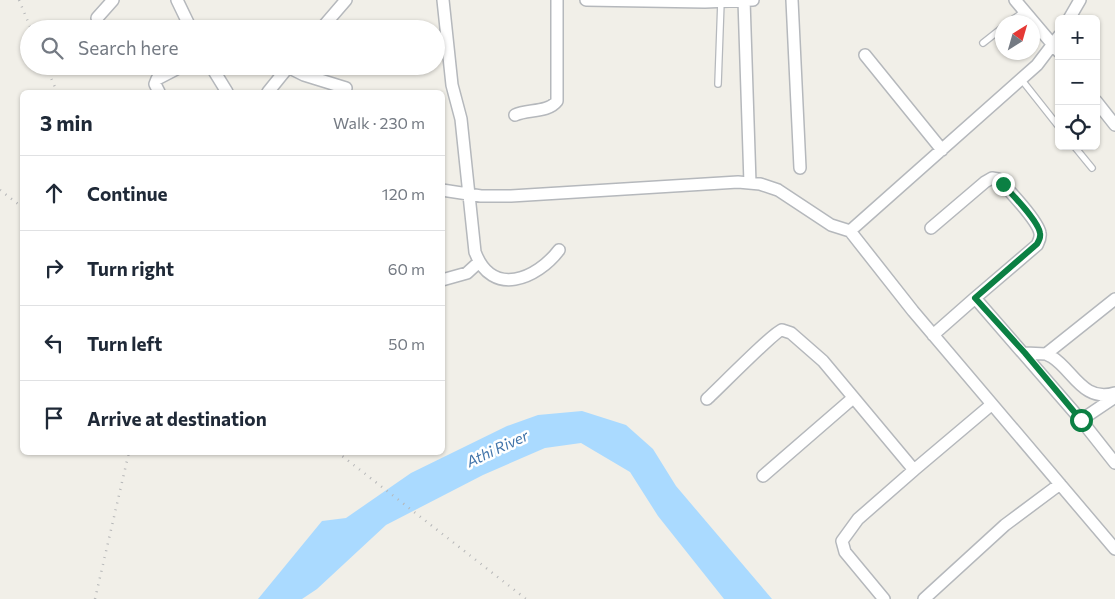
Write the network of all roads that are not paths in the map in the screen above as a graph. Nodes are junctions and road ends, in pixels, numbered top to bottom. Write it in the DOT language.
graph roads {
  1 [pos="113,0"];
  2 [pos="177,0"];
  3 [pos="346,0"];
  4 [pos="443,0"];
  5 [pos="557,0"];
  6 [pos="586,0"];
  7 [pos="744,0"];
  8 [pos="753,0"];
  9 [pos="792,0"];
  10 [pos="1015,0"];
  11 [pos="1080,0"];
  12 [pos="721,1"];
  13 [pos="1024,11"];
  14 [pos="1019,15"];
  15 [pos="1071,15"];
  16 [pos="97,18"];
  17 [pos="187,20"];
  18 [pos="329,20"];
  19 [pos="995,34"];
  20 [pos="1055,42"];
  21 [pos="983,43"];
  22 [pos="1055,46"];
  23 [pos="865,55"];
  24 [pos="165,75"];
  25 [pos="217,75"];
  26 [pos="282,75"];
  27 [pos="304,75"];
  28 [pos="1021,79"];
  29 [pos="718,84"];
  30 [pos="346,88"];
  31 [pos="158,90"];
  32 [pos="226,90"];
  33 [pos="270,90"];
  34 [pos="1100,104"];
  35 [pos="1111,111"];
  36 [pos="515,115"];
  37 [pos="1055,122"];
  38 [pos="1115,125"];
  39 [pos="942,150"];
  40 [pos="1077,150"];
  41 [pos="800,168"];
  42 [pos="1092,168"];
  43 [pos="750,182"];
  44 [pos="445,190"];
  45 [pos="470,193"];
  46 [pos="931,228"];
  47 [pos="850,231"];
  48 [pos="559,250"];
  49 [pos="479,262"];
  50 [pos="445,279"];
  51 [pos="975,298"];
  52 [pos="1115,299"];
  53 [pos="933,335"];
  54 [pos="1025,353"];
  55 [pos="1046,354"];
  56 [pos="1115,395"];
  57 [pos="853,398"];
  58 [pos="707,399"];
  59 [pos="991,404"];
  60 [pos="1081,420"];
  61 [pos="1115,463"];
  62 [pos="914,470"];
  63 [pos="762,476"];
  64 [pos="1060,484"];
  65 [pos="1115,549"];
  66 [pos="884,599"];
  67 [pos="924,599"];
  1 -- 16 [label="street"];
  2 -- 17 [label="street"];
  3 -- 18 [label="street"];
  4 -- 45 [label="street"];
  5 -- 36 [label="street"];
  6 -- 12 [label="street"];
  7 -- 8 [label="street"];
  7 -- 12 [label="street"];
  7 -- 43 [label="street"];
  9 -- 41 [label="street"];
  10 -- 13 [label="street"];
  11 -- 15 [label="street"];
  12 -- 29 [label="lane"];
  13 -- 14 [label="lane"];
  13 -- 20 [label="street"];
  19 -- 21 [label="lane"];
  22 -- 28 [label="street"];
  23 -- 39 [label="street"];
  24 -- 31 [label="street"];
  25 -- 32 [label="street"];
  26 -- 33 [label="street"];
  27 -- 30 [label="street"];
  28 -- 37 [label="lane"];
  28 -- 39 [label="street"];
  34 -- 35 [label="street"];
  35 -- 38 [label="street"];
  39 -- 47 [label="street"];
  40 -- 42 [label="lane"];
  43 -- 45 [label="street"];
  43 -- 47 [label="street"];
  44 -- 45 [label="street"];
  45 -- 49 [label="street"];
  46 -- 51 [label="street"];
  47 -- 53 [label="street"];
  48 -- 49 [label="street"];
  49 -- 50 [label="street"];
  51 -- 53 [label="street"];
  51 -- 54 [label="street"];
  52 -- 55 [label="street"];
  53 -- 59 [label="street"];
  54 -- 55 [label="street"];
  54 -- 60 [label="street"];
  55 -- 56 [label="street"];
  56 -- 60 [label="street"];
  57 -- 58 [label="street"];
  57 -- 62 [label="street"];
  57 -- 63 [label="street"];
  59 -- 62 [label="street"];
  59 -- 64 [label="street"];
  60 -- 61 [label="street"];
  62 -- 66 [label="street"];
  64 -- 65 [label="street"];
  64 -- 67 [label="street"];
}
